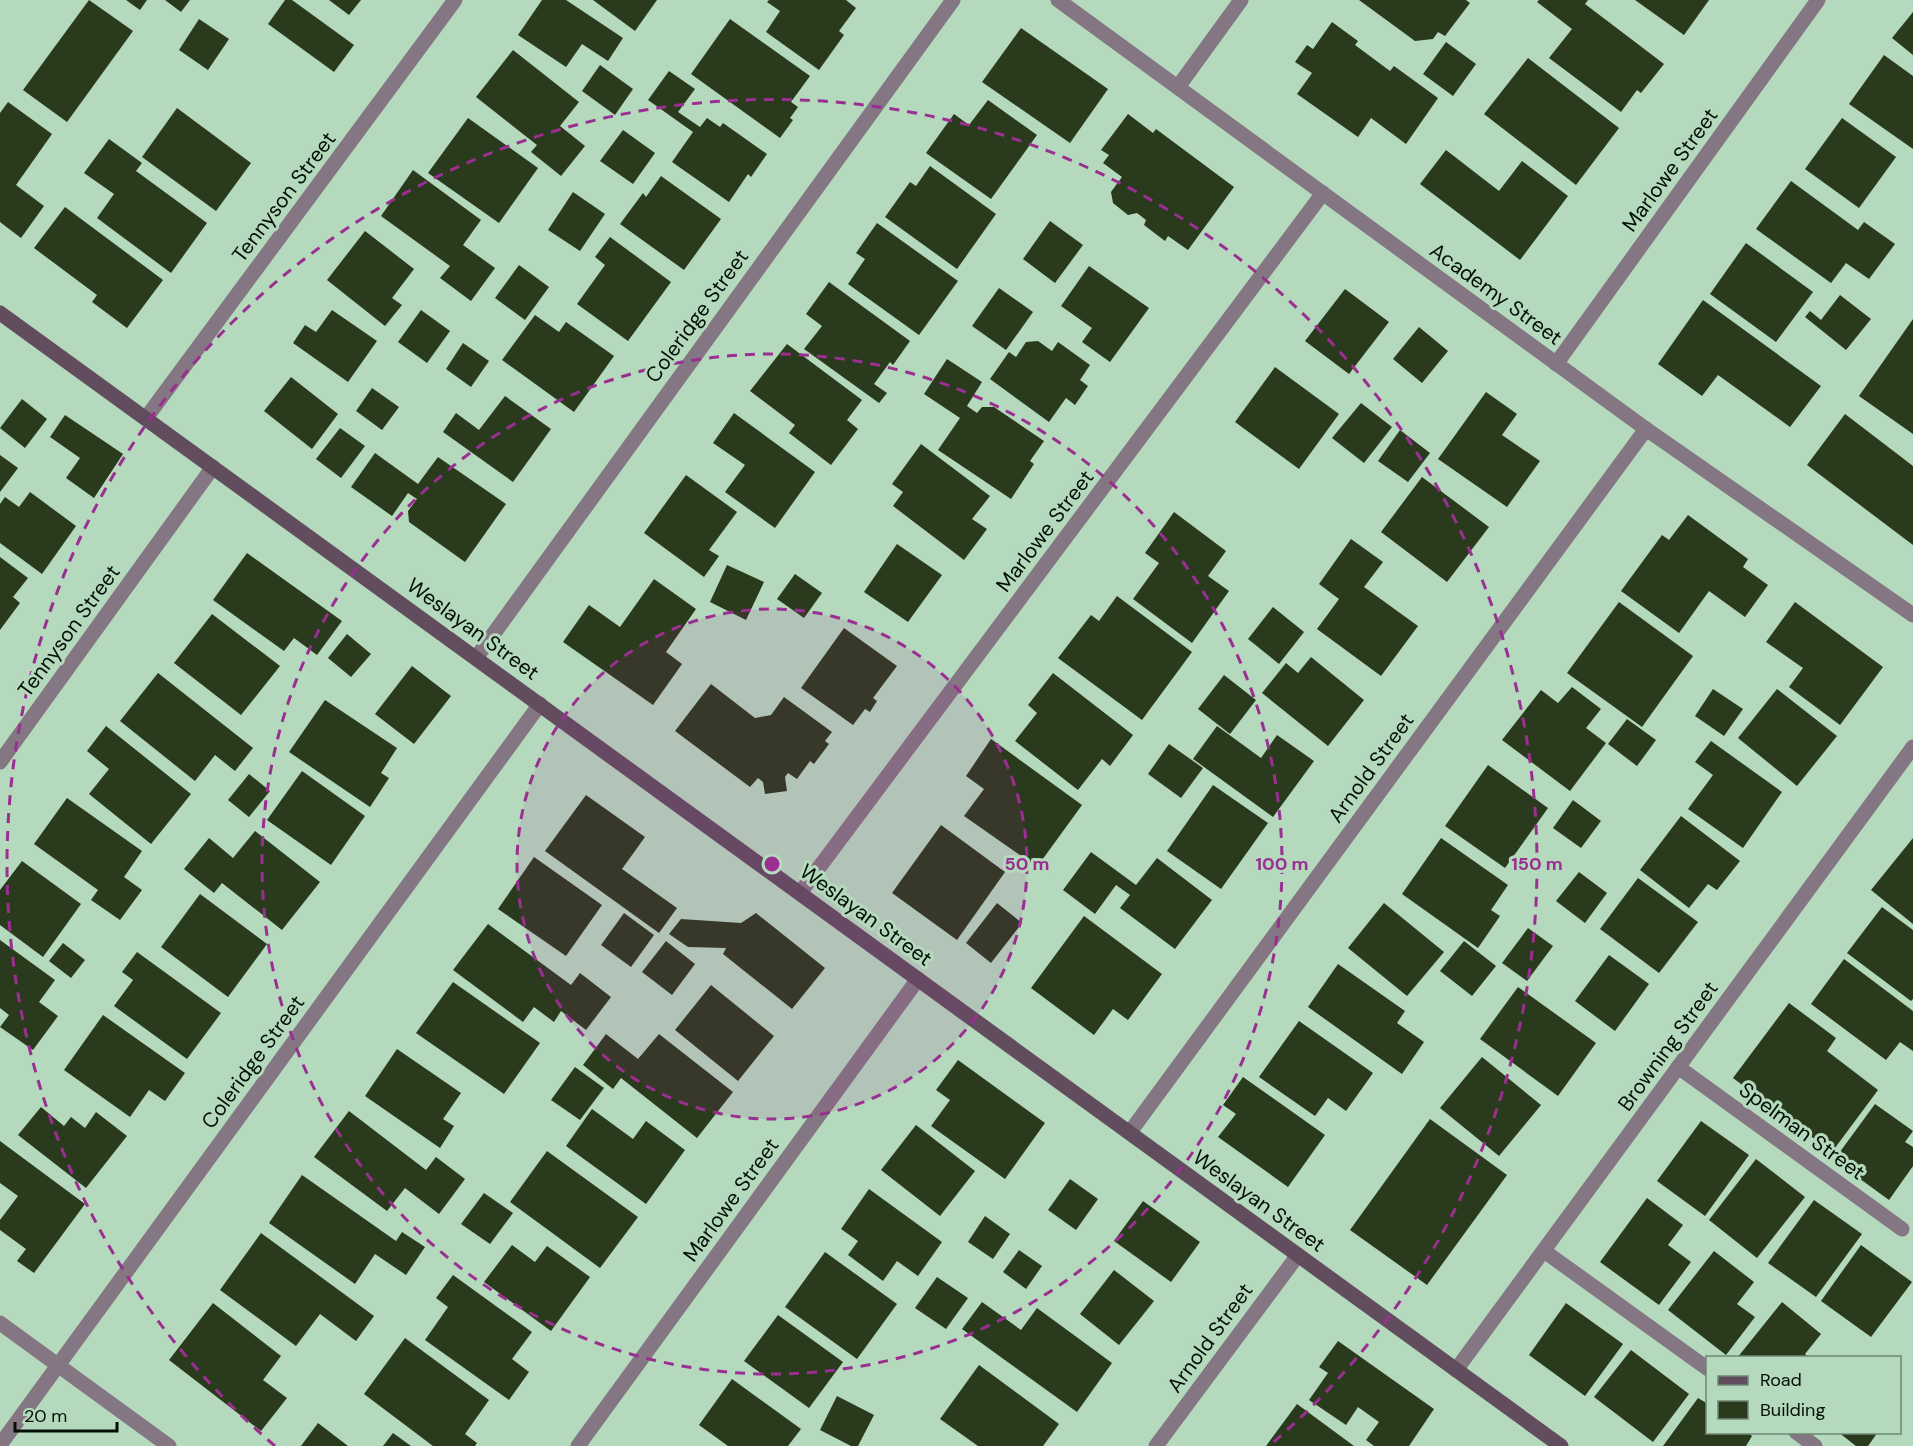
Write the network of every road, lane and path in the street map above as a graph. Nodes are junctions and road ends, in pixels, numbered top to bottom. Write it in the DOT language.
graph roads {
  1 [pos="455,0"];
  2 [pos="953,0"];
  3 [pos="1058,0"];
  4 [pos="1241,0"];
  5 [pos="1818,0"];
  6 [pos="1178,87"];
  7 [pos="1323,193"];
  8 [pos="0,313"];
  9 [pos="1556,364"];
  10 [pos="146,418"];
  11 [pos="1646,429"];
  12 [pos="213,467"];
  13 [pos="1913,615"];
  14 [pos="476,658"];
  15 [pos="540,704"];
  16 [pos="1913,747"];
  17 [pos="0,762"];
  18 [pos="800,893"];
  19 [pos="918,979"];
  20 [pos="1678,1067"];
  21 [pos="1130,1132"];
  22 [pos="1902,1229"];
  23 [pos="1544,1251"];
  24 [pos="1298,1255"];
  25 [pos="0,1323"];
  26 [pos="58,1366"];
  27 [pos="1706,1368"];
  28 [pos="1456,1370"];
  29 [pos="1799,1434"];
  30 [pos="0,1445"];
  31 [pos="169,1446"];
  32 [pos="578,1446"];
  33 [pos="1156,1446"];
  34 [pos="1561,1446"];
  35 [pos="1815,1446"];
  1 -- 10 [label="street, Tennyson Street"];
  2 -- 14 [label="street, Coleridge Street"];
  3 -- 6 [label="street, Academy Street"];
  4 -- 6 [label="street"];
  5 -- 9 [label="street, Marlowe Street"];
  6 -- 7 [label="street, Academy Street"];
  7 -- 9 [label="street, Academy Street"];
  7 -- 18 [label="street, Marlowe Street"];
  8 -- 10 [label="main road, Weslayan Street"];
  9 -- 11 [label="street, Academy Street"];
  10 -- 12 [label="main road, Weslayan Street"];
  11 -- 13 [label="street, Academy Street"];
  11 -- 21 [label="street, Arnold Street"];
  12 -- 14 [label="main road, Weslayan Street"];
  12 -- 17 [label="street, Tennyson Street"];
  14 -- 15 [label="main road, Weslayan Street"];
  15 -- 18 [label="main road, Weslayan Street"];
  15 -- 26 [label="street, Coleridge Street"];
  16 -- 20 [label="street, Browning Street"];
  18 -- 19 [label="main road, Weslayan Street"];
  19 -- 21 [label="main road, Weslayan Street"];
  19 -- 32 [label="street, Marlowe Street"];
  20 -- 22 [label="street, Spelman Street"];
  20 -- 23 [label="street, Browning Street"];
  21 -- 24 [label="main road, Weslayan Street"];
  23 -- 27 [label="street"];
  23 -- 28 [label="street, Browning Street"];
  24 -- 28 [label="main road, Weslayan Street"];
  24 -- 33 [label="street, Arnold Street"];
  25 -- 26 [label="street"];
  26 -- 30 [label="street, Coleridge Street"];
  26 -- 31 [label="street"];
  28 -- 34 [label="main road, Weslayan Street"];
  29 -- 35 [label="street"];
}
